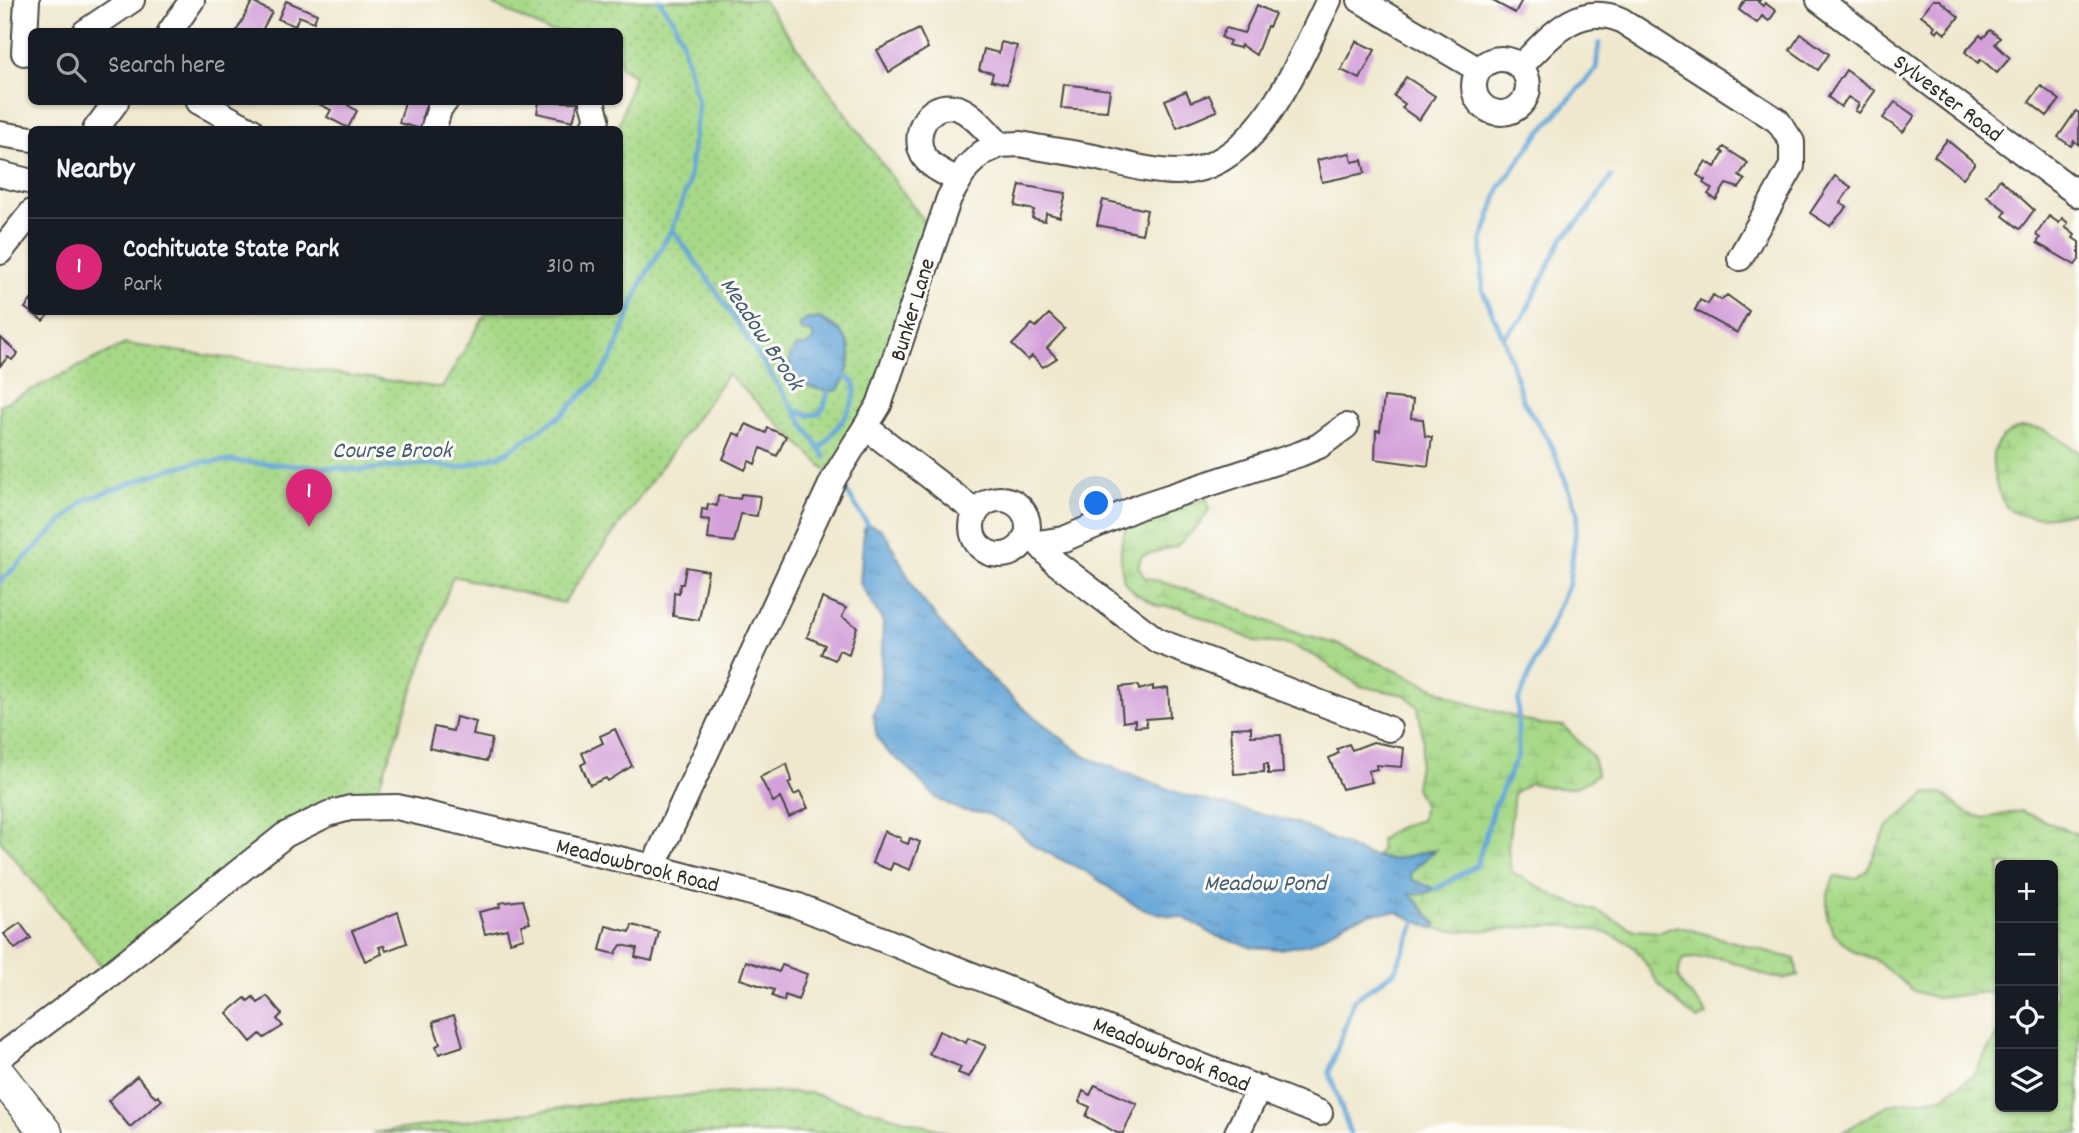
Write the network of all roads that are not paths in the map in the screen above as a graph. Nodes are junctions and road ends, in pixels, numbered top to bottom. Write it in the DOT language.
graph roads {
  1 [pos="27,0"];
  2 [pos="132,0"];
  3 [pos="192,0"];
  4 [pos="1329,0"];
  5 [pos="1360,0"];
  6 [pos="1819,0"];
  7 [pos="91,28"];
  8 [pos="173,28"];
  9 [pos="18,52"];
  10 [pos="1520,67"];
  11 [pos="1479,70"];
  12 [pos="115,105"];
  13 [pos="205,105"];
  14 [pos="444,105"];
  15 [pos="593,105"];
  16 [pos="98,126"];
  17 [pos="244,126"];
  18 [pos="435,126"];
  19 [pos="594,126"];
  20 [pos="0,134"];
  21 [pos="28,138"];
  22 [pos="1000,145"];
  23 [pos="0,174"];
  24 [pos="958,180"];
  25 [pos="28,181"];
  26 [pos="2079,195"];
  27 [pos="28,217"];
  28 [pos="0,252"];
  29 [pos="1740,258"];
  30 [pos="1346,426"];
  31 [pos="867,428"];
  32 [pos="976,512"];
  33 [pos="1032,540"];
  34 [pos="1389,729"];
  35 [pos="653,867"];
  36 [pos="0,1057"];
  37 [pos="0,1075"];
  38 [pos="1259,1088"];
  39 [pos="1320,1113"];
  40 [pos="46,1133"];
  41 [pos="1237,1133"];
  1 -- 9 [label="street"];
  2 -- 7 [label="street"];
  3 -- 8 [label="street"];
  4 -- 22 [label="street"];
  5 -- 11 [label="street"];
  6 -- 26 [label="street, Sylvester Road"];
  10 -- 11 [label="street"];
  10 -- 11 [label="street"];
  10 -- 29 [label="street"];
  12 -- 16 [label="street"];
  13 -- 17 [label="street"];
  14 -- 18 [label="street"];
  15 -- 19 [label="street"];
  20 -- 21 [label="street"];
  22 -- 24 [label="street, Bunker Lane"];
  22 -- 24 [label="street"];
  23 -- 25 [label="street"];
  24 -- 31 [label="street, Bunker Lane"];
  27 -- 28 [label="street"];
  30 -- 33 [label="street"];
  31 -- 32 [label="street"];
  31 -- 35 [label="street, Bunker Lane"];
  32 -- 33 [label="street"];
  32 -- 33 [label="street"];
  33 -- 34 [label="street"];
  35 -- 36 [label="street, Meadowbrook Road"];
  35 -- 38 [label="street, Meadowbrook Road"];
  37 -- 40 [label="main road"];
  38 -- 39 [label="street, Meadowbrook Road"];
  38 -- 41 [label="street"];
}
